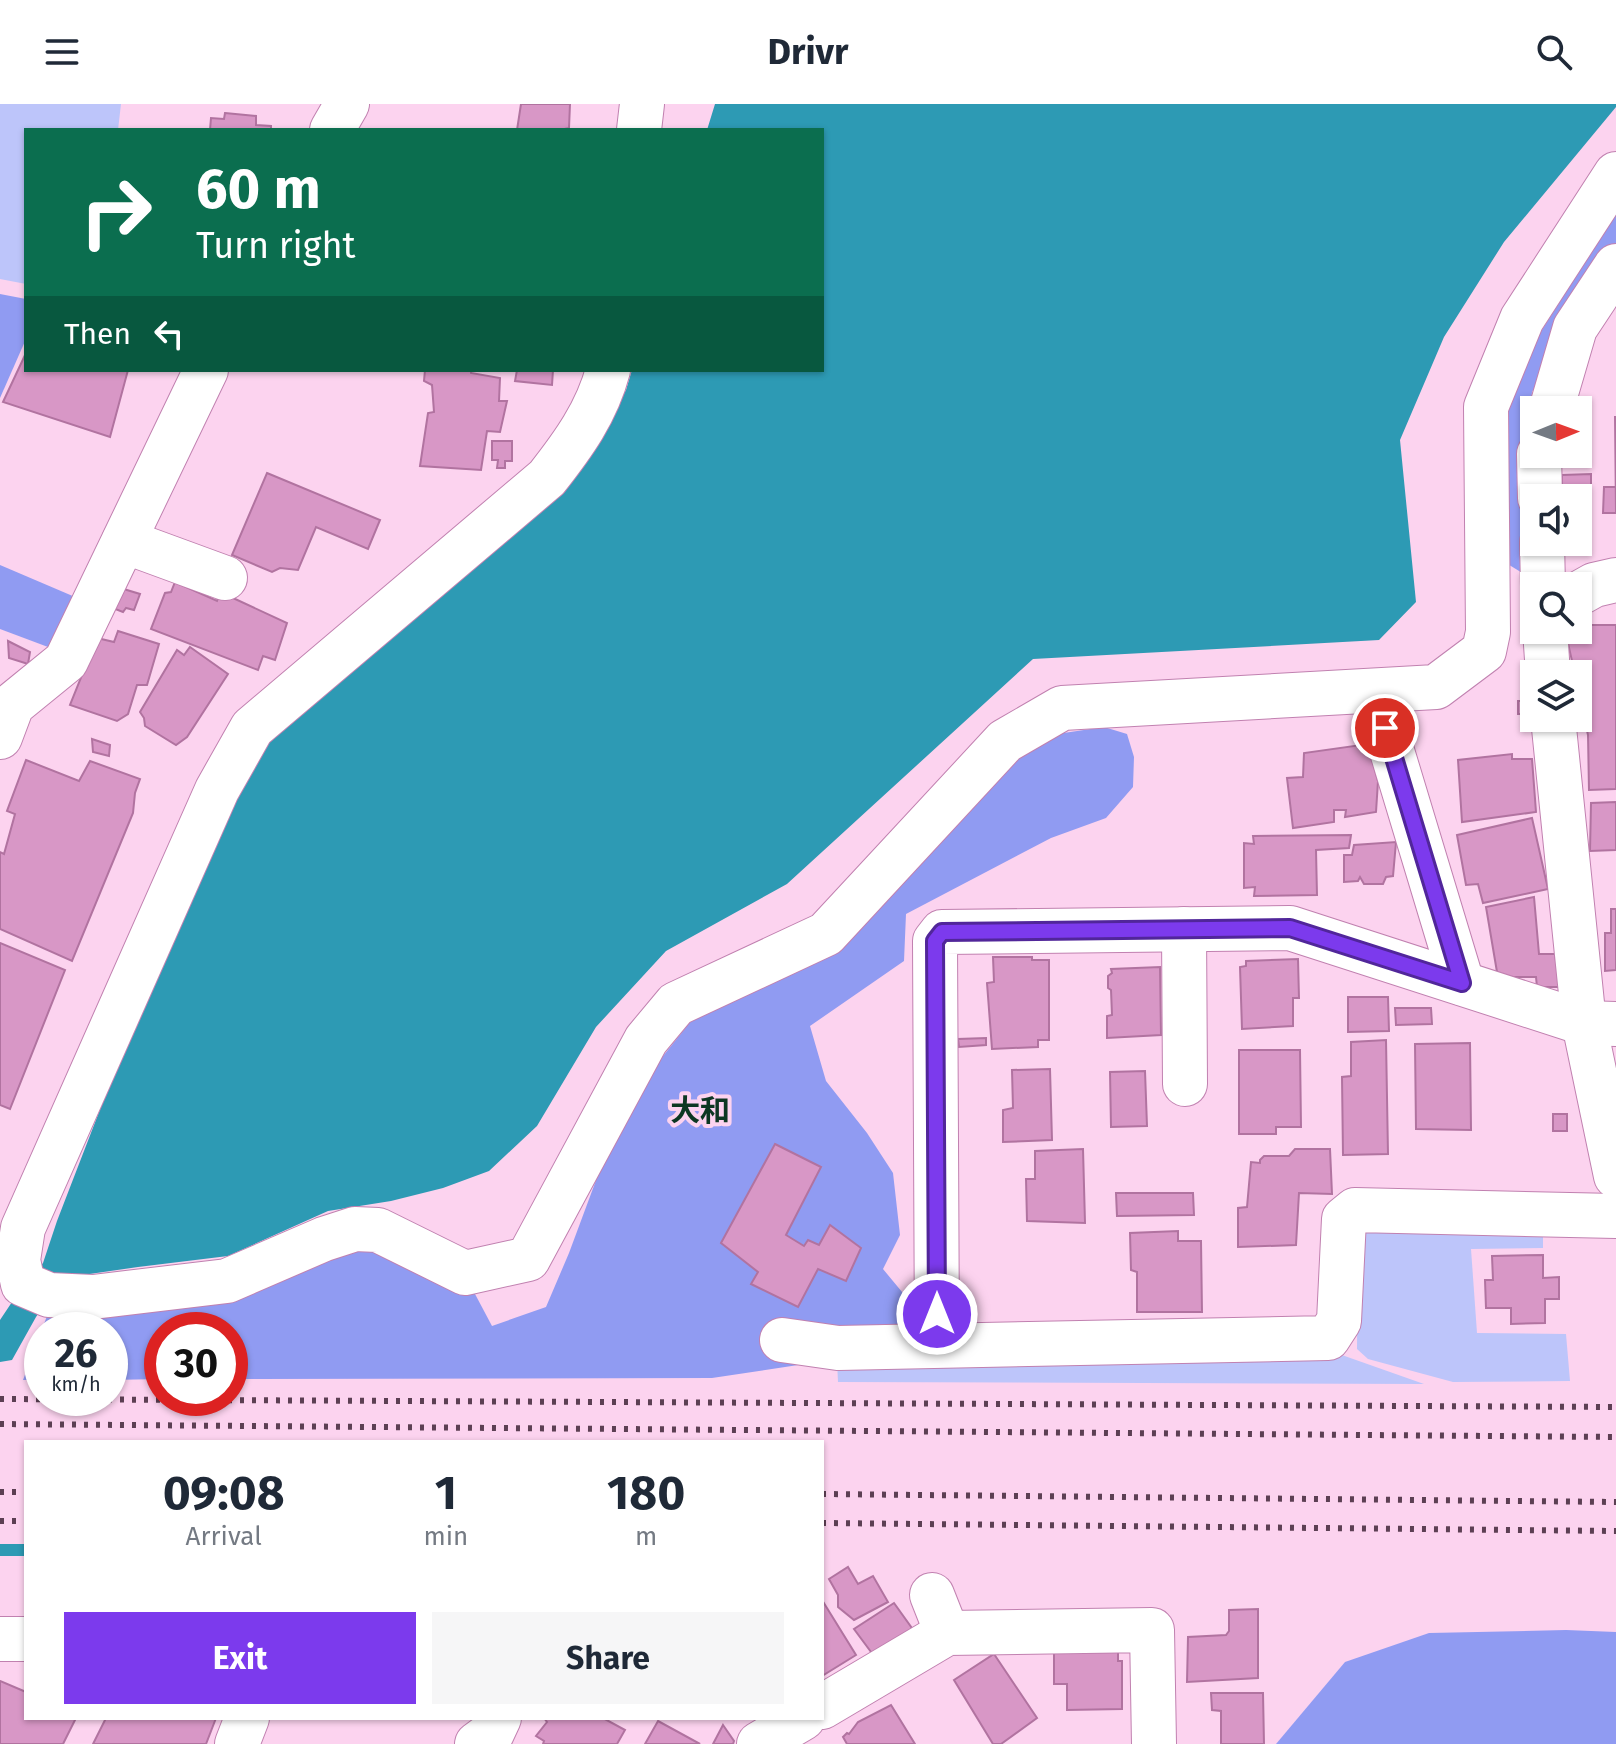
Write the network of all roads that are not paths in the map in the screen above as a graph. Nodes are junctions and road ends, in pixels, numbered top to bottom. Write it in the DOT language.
graph roads {
  1 [pos="347,104"];
  2 [pos="642,104"];
  3 [pos="333,128"];
  4 [pos="639,128"];
  5 [pos="1616,174"];
  6 [pos="1616,266"];
  7 [pos="205,372"];
  8 [pos="607,372"];
  9 [pos="1555,396"];
  10 [pos="124,541"];
  11 [pos="225,578"];
  12 [pos="1616,580"];
  13 [pos="1592,586"];
  14 [pos="1385,728"];
  15 [pos="1555,732"];
  16 [pos="0,737"];
  17 [pos="1184,929"];
  18 [pos="1462,983"];
  19 [pos="1600,1023"];
  20 [pos="1185,1084"];
  21 [pos="1616,1176"];
  22 [pos="1616,1216"];
  23 [pos="782,1340"];
  24 [pos="937,1345"];
  25 [pos="0,1639"];
  26 [pos="24,1639"];
  27 [pos="824,1705"];
  28 [pos="246,1720"];
  29 [pos="498,1720"];
  30 [pos="738,1720"];
  31 [pos="799,1720"];
  32 [pos="237,1744"];
  33 [pos="477,1744"];
  34 [pos="757,1744"];
  35 [pos="1154,1744"];
  1 -- 3 [label="street"];
  2 -- 4 [label="street"];
  5 -- 8 [label="street"];
  6 -- 9 [label="street"];
  7 -- 10 [label="street"];
  10 -- 11 [label="street"];
  10 -- 16 [label="street"];
  12 -- 13 [label="street"];
  14 -- 18 [label="street"];
  15 -- 19 [label="street"];
  17 -- 18 [label="street"];
  17 -- 20 [label="street"];
  17 -- 24 [label="street"];
  18 -- 19 [label="street"];
  19 -- 21 [label="street"];
  22 -- 24 [label="street"];
  23 -- 24 [label="street"];
  25 -- 26 [label="street"];
  27 -- 35 [label="street"];
  28 -- 32 [label="street"];
  29 -- 33 [label="street"];
  30 -- 34 [label="street"];
  31 -- 34 [label="street"];
}
